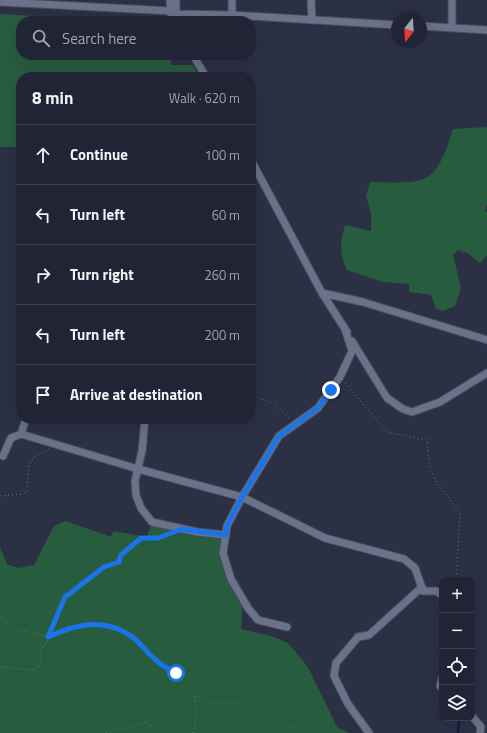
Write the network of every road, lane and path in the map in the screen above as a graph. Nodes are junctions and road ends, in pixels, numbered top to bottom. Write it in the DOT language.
graph roads {
  1 [pos="170,0"];
  2 [pos="176,0"];
  3 [pos="232,0"];
  4 [pos="311,0"];
  5 [pos="452,0"];
  6 [pos="0,2"];
  7 [pos="35,2"];
  8 [pos="82,3"];
  9 [pos="232,15"];
  10 [pos="166,16"];
  11 [pos="173,16"];
  12 [pos="173,16"];
  13 [pos="202,16"];
  14 [pos="248,16"];
  15 [pos="256,16"];
  16 [pos="312,20"];
  17 [pos="391,25"];
  18 [pos="427,26"];
  19 [pos="452,28"];
  20 [pos="487,30"];
  21 [pos="196,60"];
  22 [pos="203,72"];
  23 [pos="256,169"];
  24 [pos="322,294"];
  25 [pos="345,329"];
  26 [pos="487,340"];
  27 [pos="487,372"];
  28 [pos="340,377"];
  29 [pos="256,398"];
  30 [pos="24,424"];
  31 [pos="145,424"];
  32 [pos="294,424"];
  33 [pos="21,434"];
  34 [pos="58,444"];
  35 [pos="3,456"];
  36 [pos="138,469"];
  37 [pos="0,496"];
  38 [pos="242,497"];
  39 [pos="182,529"];
  40 [pos="226,535"];
  41 [pos="456,577"];
  42 [pos="422,587"];
  43 [pos="439,593"];
  44 [pos="0,618"];
  45 [pos="287,627"];
  46 [pos="48,637"];
  47 [pos="0,667"];
  48 [pos="195,694"];
  49 [pos="475,720"];
  50 [pos="106,733"];
  51 [pos="159,733"];
  52 [pos="192,733"];
  53 [pos="296,733"];
  54 [pos="369,733"];
  55 [pos="480,733"];
  1 -- 11 [label="street"];
  2 -- 12 [label="street"];
  3 -- 9 [label="street"];
  4 -- 16 [label="street"];
  5 -- 19 [label="street"];
  6 -- 7 [label="street"];
  7 -- 8 [label="street"];
  8 -- 10 [label="street"];
  9 -- 13 [label="street"];
  9 -- 14 [label="street"];
  15 -- 16 [label="street"];
  16 -- 17 [label="street"];
  18 -- 19 [label="street"];
  19 -- 20 [label="street"];
  21 -- 22 [label="street"];
  23 -- 24 [label="street"];
  24 -- 25 [label="street"];
  24 -- 26 [label="street"];
  25 -- 27 [label="street"];
  25 -- 28 [label="street"];
  28 -- 32 [label="street"];
  28 -- 41 [label="path"];
  29 -- 32 [label="path"];
  30 -- 33 [label="street"];
  31 -- 36 [label="street"];
  32 -- 38 [label="street"];
  33 -- 34 [label="street"];
  33 -- 35 [label="street"];
  34 -- 36 [label="street"];
  34 -- 37 [label="path"];
  36 -- 38 [label="street"];
  36 -- 39 [label="street"];
  38 -- 40 [label="street"];
  38 -- 42 [label="street"];
  39 -- 40 [label="street"];
  39 -- 46 [label="path"];
  40 -- 45 [label="street"];
  42 -- 43 [label="street"];
  42 -- 54 [label="street"];
  44 -- 46 [label="path"];
  46 -- 47 [label="path"];
  46 -- 48 [label="path"];
  48 -- 52 [label="path"];
  48 -- 53 [label="path"];
  49 -- 55 [label="street"];
  50 -- 51 [label="path"];
}
